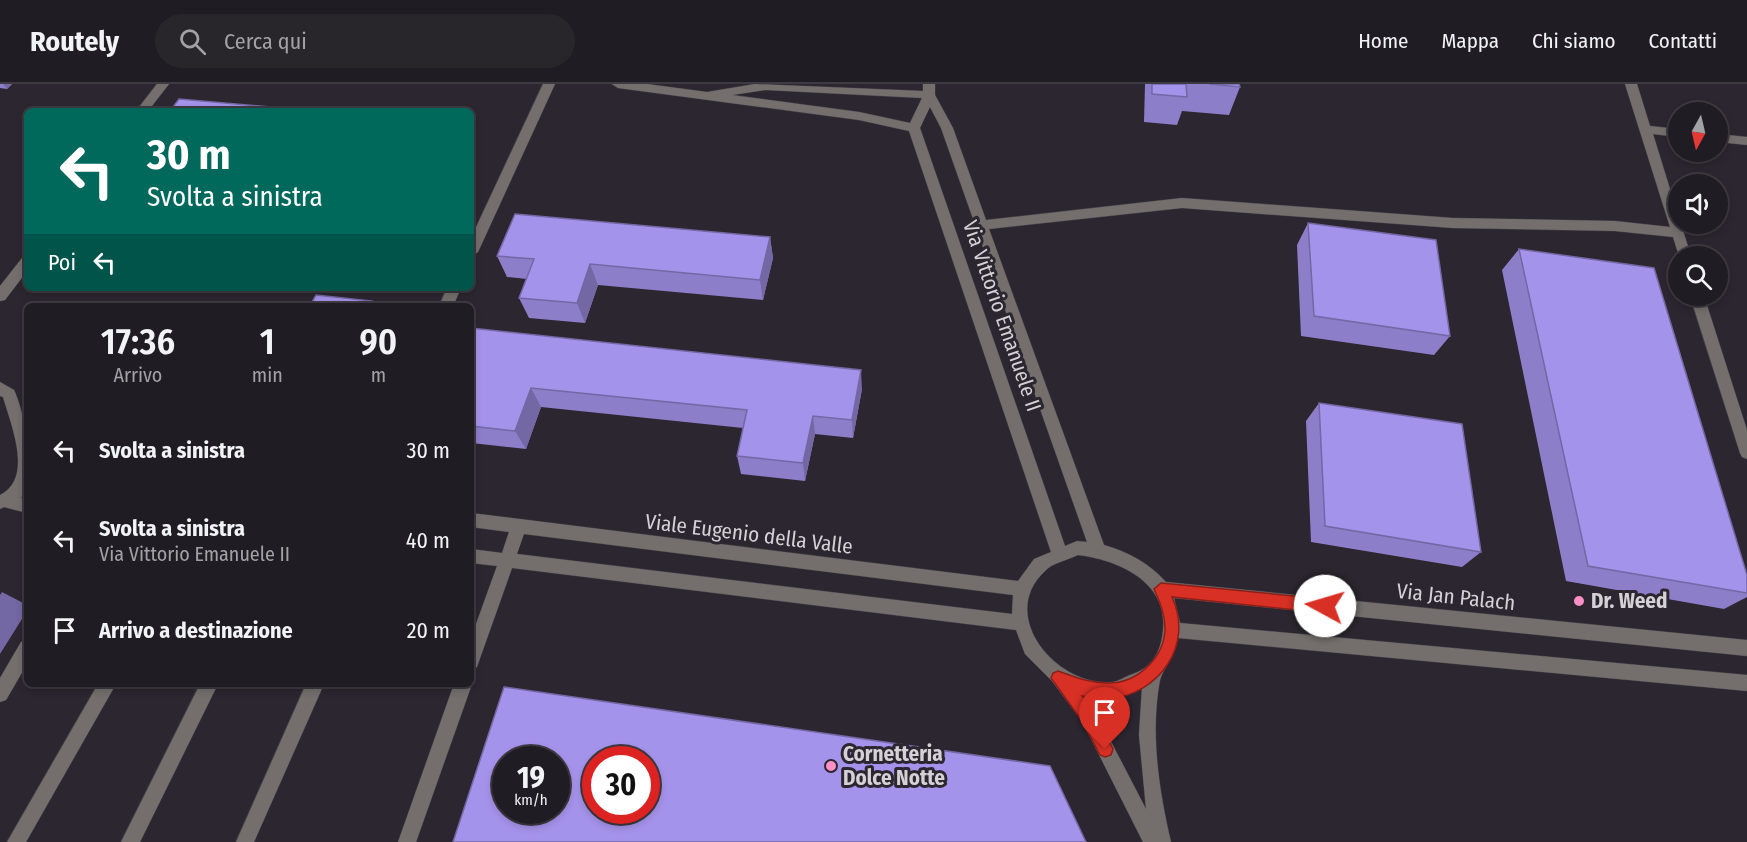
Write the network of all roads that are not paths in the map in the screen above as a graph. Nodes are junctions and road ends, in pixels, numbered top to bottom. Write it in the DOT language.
graph roads {
  1 [pos="163,84"];
  2 [pos="549,84"];
  3 [pos="618,84"];
  4 [pos="1631,84"];
  5 [pos="929,90"];
  6 [pos="710,95"];
  7 [pos="144,108"];
  8 [pos="914,128"];
  9 [pos="1645,129"];
  10 [pos="1668,132"];
  11 [pos="1728,139"];
  12 [pos="1747,141"];
  13 [pos="1668,201"];
  14 [pos="982,225"];
  15 [pos="1668,232"];
  16 [pos="474,246"];
  17 [pos="24,265"];
  18 [pos="0,296"];
  19 [pos="1700,306"];
  20 [pos="0,384"];
  21 [pos="0,388"];
  22 [pos="1747,453"];
  23 [pos="24,456"];
  24 [pos="24,479"];
  25 [pos="3,502"];
  26 [pos="24,506"];
  27 [pos="474,520"];
  28 [pos="519,526"];
  29 [pos="1096,548"];
  30 [pos="1059,552"];
  31 [pos="474,556"];
  32 [pos="507,560"];
  33 [pos="1022,589"];
  34 [pos="1161,589"];
  35 [pos="1019,623"];
  36 [pos="1173,630"];
  37 [pos="1747,648"];
  38 [pos="474,652"];
  39 [pos="24,653"];
  40 [pos="1153,673"];
  41 [pos="1058,678"];
  42 [pos="1747,683"];
  43 [pos="105,687"];
  44 [pos="208,687"];
  45 [pos="314,687"];
  46 [pos="462,687"];
  47 [pos="0,694"];
  48 [pos="16,842"];
  49 [pos="130,842"];
  50 [pos="244,842"];
  51 [pos="407,842"];
  52 [pos="1153,842"];
  53 [pos="1162,842"];
  1 -- 7 [label="street"];
  2 -- 16 [label="street"];
  3 -- 6 [label="street"];
  4 -- 9 [label="street"];
  5 -- 6 [label="street"];
  5 -- 8 [label="street"];
  5 -- 14 [label="street, Via Vittorio Emanuele II"];
  6 -- 8 [label="street"];
  8 -- 30 [label="street, Via Vittorio Emanuele II"];
  9 -- 10 [label="street"];
  9 -- 13 [label="street"];
  11 -- 12 [label="street"];
  14 -- 15 [label="street"];
  14 -- 29 [label="street, Via Vittorio Emanuele II"];
  17 -- 18 [label="street"];
  19 -- 22 [label="street"];
  20 -- 21 [label="street"];
  21 -- 23 [label="street"];
  24 -- 25 [label="street"];
  25 -- 26 [label="street"];
  27 -- 28 [label="street, Viale Eugenio della Valle"];
  28 -- 32 [label="street"];
  28 -- 33 [label="street, Viale Eugenio della Valle"];
  29 -- 30 [label="street"];
  29 -- 34 [label="street"];
  30 -- 33 [label="street"];
  31 -- 32 [label="street"];
  32 -- 35 [label="street"];
  32 -- 38 [label="street"];
  33 -- 35 [label="street"];
  34 -- 36 [label="street"];
  34 -- 37 [label="street, Via Jan Palach"];
  35 -- 41 [label="street"];
  36 -- 40 [label="street"];
  36 -- 42 [label="street"];
  39 -- 47 [label="street"];
  40 -- 41 [label="street"];
  40 -- 53 [label="street"];
  41 -- 52 [label="street"];
  43 -- 48 [label="street"];
  44 -- 49 [label="street"];
  45 -- 50 [label="street"];
  46 -- 51 [label="street"];
}
